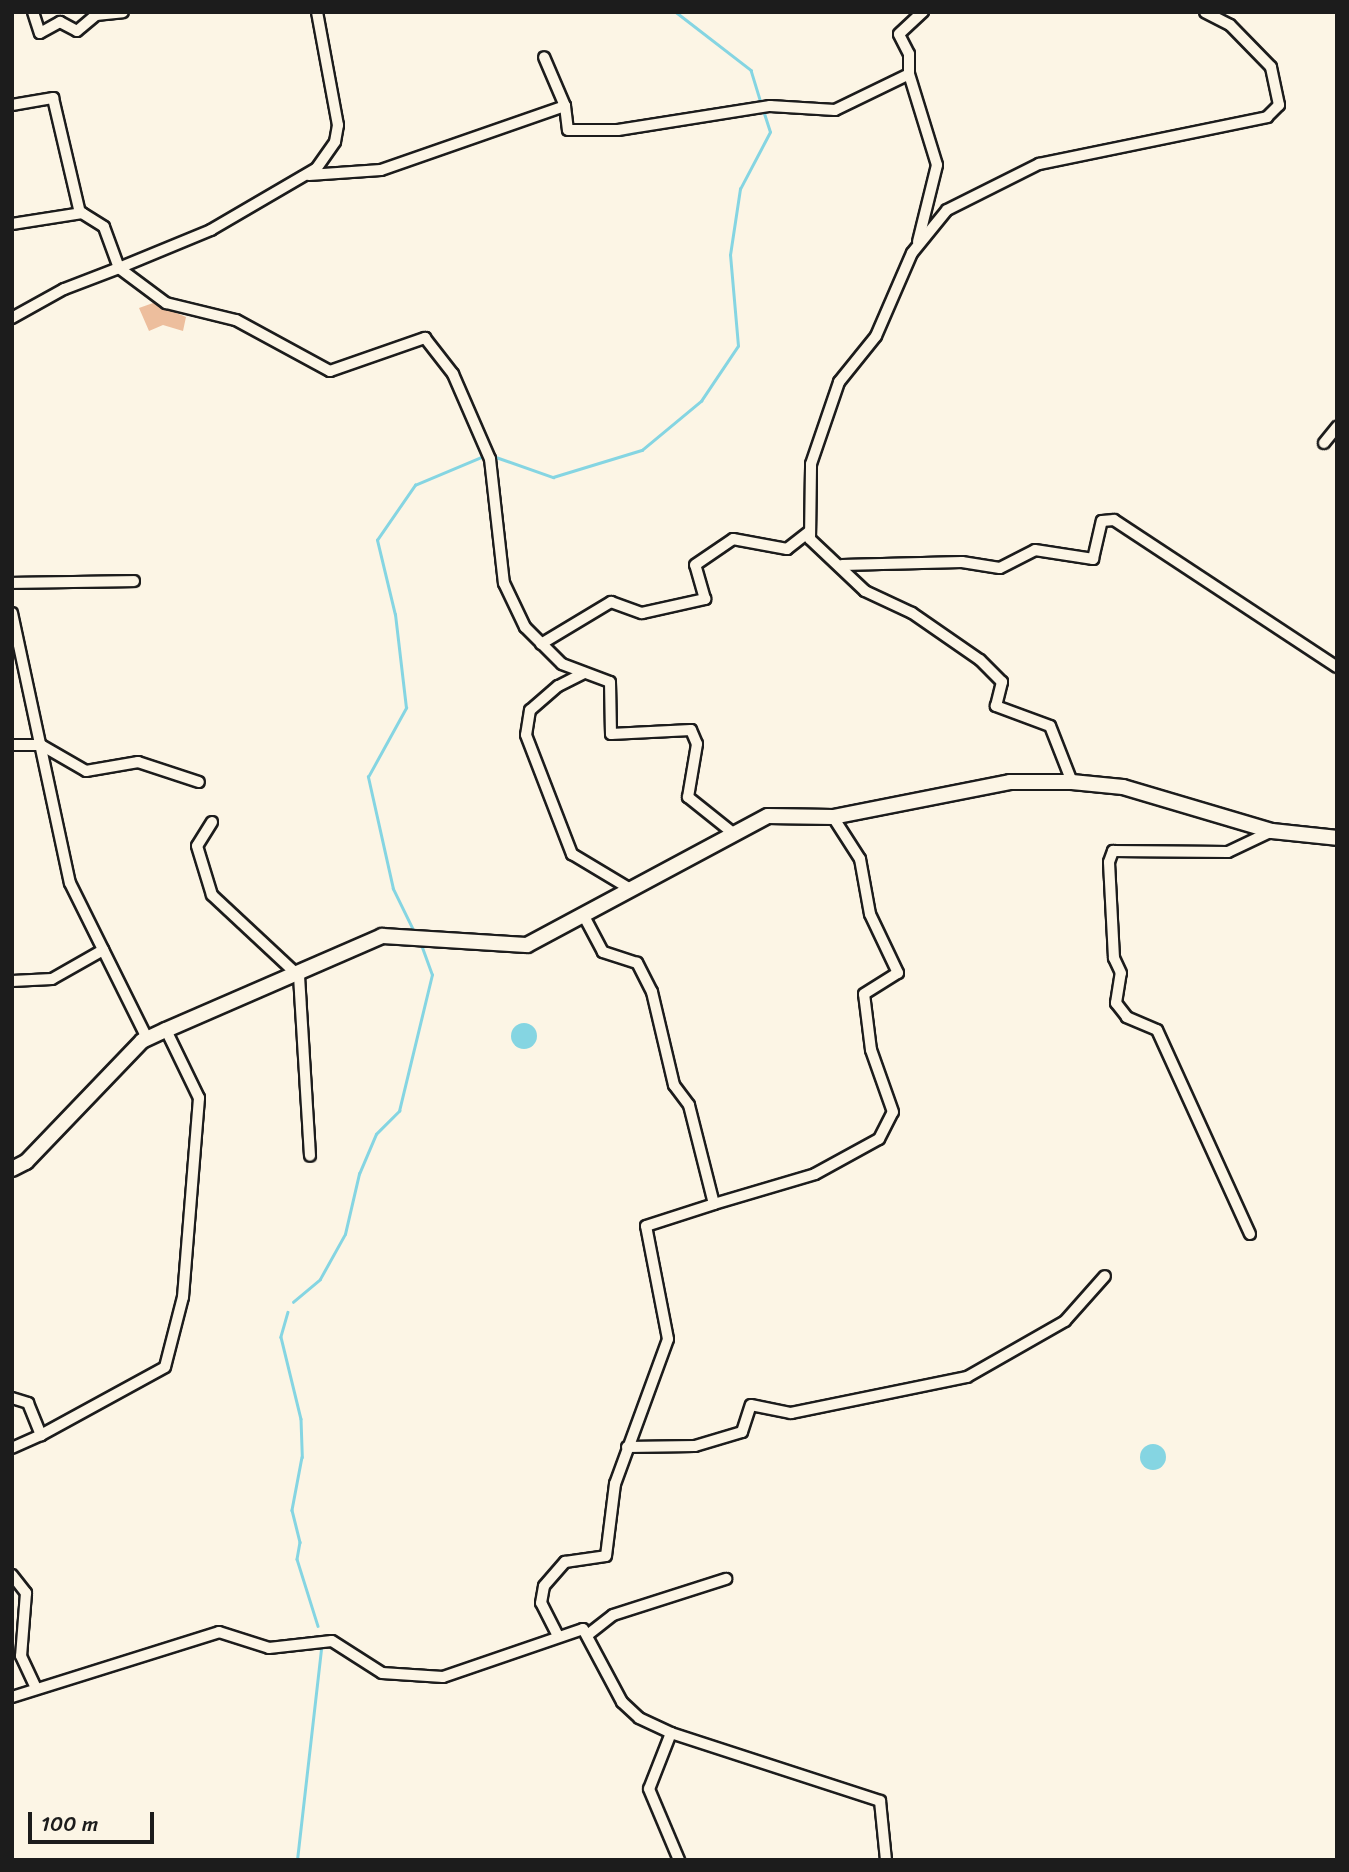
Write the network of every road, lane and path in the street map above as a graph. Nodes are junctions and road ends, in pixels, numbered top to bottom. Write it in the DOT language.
graph roads {
  1 [pos="33,12"];
  2 [pos="123,12"];
  3 [pos="317,12"];
  4 [pos="923,12"];
  5 [pos="1205,12"];
  6 [pos="544,57"];
  7 [pos="909,75"];
  8 [pos="12,105"];
  9 [pos="565,106"];
  10 [pos="309,175"];
  11 [pos="80,213"];
  12 [pos="12,223"];
  13 [pos="917,246"];
  14 [pos="120,268"];
  15 [pos="12,318"];
  16 [pos="1337,427"];
  17 [pos="1324,443"];
  18 [pos="808,532"];
  19 [pos="842,565"];
  20 [pos="134,581"];
  21 [pos="12,583"];
  22 [pos="12,613"];
  23 [pos="541,644"];
  24 [pos="1337,667"];
  25 [pos="584,673"];
  26 [pos="12,745"];
  27 [pos="41,745"];
  28 [pos="199,782"];
  29 [pos="1072,782"];
  30 [pos="833,817"];
  31 [pos="212,822"];
  32 [pos="1272,831"];
  33 [pos="733,833"];
  34 [pos="1337,838"];
  35 [pos="633,891"];
  36 [pos="584,917"];
  37 [pos="103,950"];
  38 [pos="299,976"];
  39 [pos="12,981"];
  40 [pos="166,1030"];
  41 [pos="147,1038"];
  42 [pos="310,1156"];
  43 [pos="12,1168"];
  44 [pos="714,1204"];
  45 [pos="1250,1234"];
  46 [pos="1105,1276"];
  47 [pos="12,1398"];
  48 [pos="41,1436"];
  49 [pos="627,1447"];
  50 [pos="12,1448"];
  51 [pos="12,1575"];
  52 [pos="726,1579"];
  53 [pos="590,1633"];
  54 [pos="558,1636"];
  55 [pos="36,1688"];
  56 [pos="12,1697"];
  57 [pos="671,1733"];
  58 [pos="679,1860"];
  59 [pos="886,1860"];
  1 -- 2 [label="street"];
  3 -- 10 [label="street"];
  4 -- 7 [label="street"];
  5 -- 13 [label="street"];
  6 -- 9 [label="street"];
  7 -- 9 [label="street"];
  7 -- 13 [label="street"];
  8 -- 11 [label="street"];
  9 -- 10 [label="street"];
  10 -- 14 [label="street"];
  11 -- 12 [label="street"];
  11 -- 14 [label="street"];
  13 -- 18 [label="street"];
  14 -- 15 [label="street"];
  14 -- 23 [label="street"];
  16 -- 17 [label="street"];
  18 -- 19 [label="street"];
  18 -- 23 [label="street"];
  19 -- 24 [label="street"];
  19 -- 29 [label="street"];
  20 -- 21 [label="street"];
  22 -- 27 [label="street"];
  23 -- 25 [label="street"];
  25 -- 33 [label="street"];
  25 -- 35 [label="street"];
  26 -- 27 [label="street"];
  27 -- 28 [label="street"];
  27 -- 37 [label="street"];
  29 -- 30 [label="street"];
  29 -- 32 [label="street"];
  30 -- 33 [label="street"];
  30 -- 44 [label="street"];
  31 -- 38 [label="street"];
  32 -- 34 [label="street"];
  32 -- 45 [label="street"];
  33 -- 35 [label="street"];
  35 -- 36 [label="street"];
  36 -- 38 [label="street"];
  36 -- 44 [label="street"];
  37 -- 39 [label="street"];
  37 -- 41 [label="street"];
  38 -- 40 [label="street"];
  38 -- 42 [label="street"];
  40 -- 41 [label="street"];
  40 -- 48 [label="street"];
  41 -- 43 [label="street"];
  44 -- 49 [label="street"];
  46 -- 49 [label="street"];
  47 -- 48 [label="street"];
  48 -- 50 [label="street"];
  49 -- 54 [label="street"];
  51 -- 55 [label="street"];
  52 -- 53 [label="street"];
  53 -- 54 [label="street"];
  53 -- 57 [label="street"];
  54 -- 55 [label="street"];
  55 -- 56 [label="street"];
  57 -- 58 [label="street"];
  57 -- 59 [label="street"];
}
